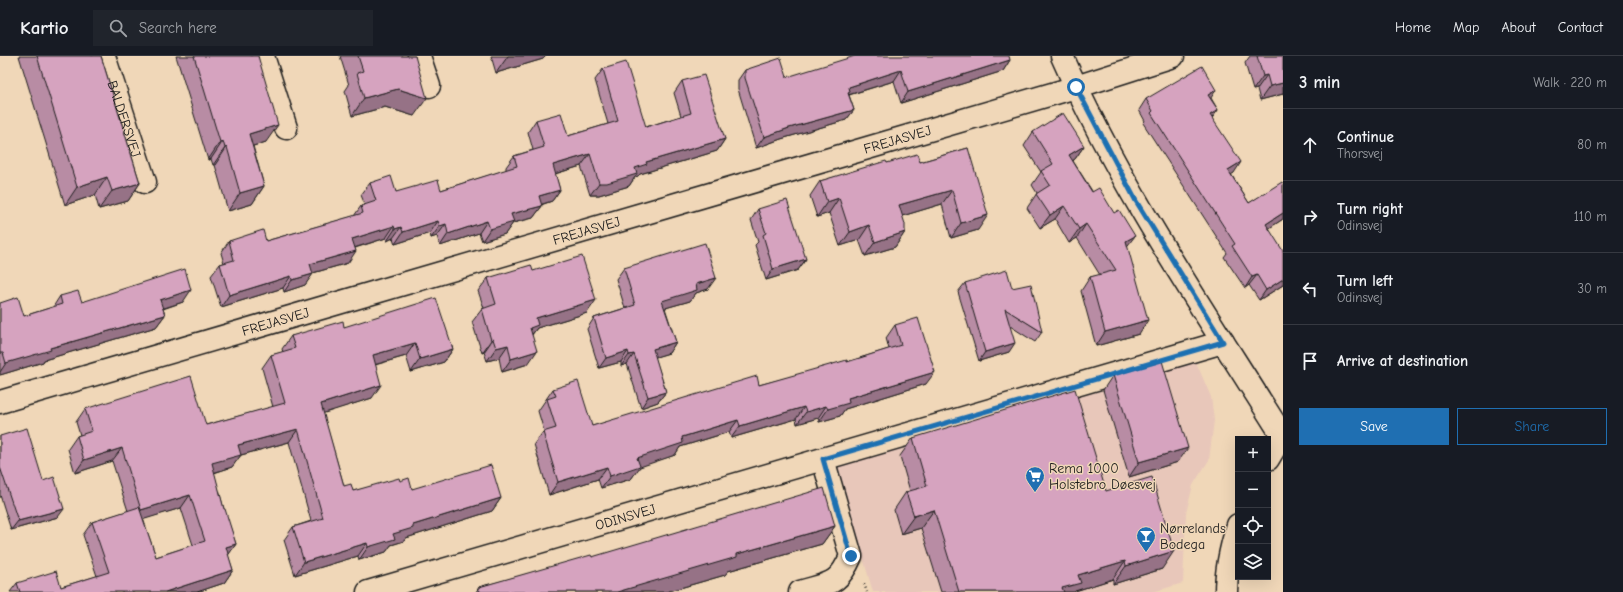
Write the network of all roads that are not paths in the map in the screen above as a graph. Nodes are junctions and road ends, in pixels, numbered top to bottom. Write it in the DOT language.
graph roads {
  1 [pos="104,56"];
  2 [pos="263,56"];
  3 [pos="420,56"];
  4 [pos="1062,56"];
  5 [pos="1173,56"];
  6 [pos="429,86"];
  7 [pos="1076,87"];
  8 [pos="286,128"];
  9 [pos="145,182"];
  10 [pos="1223,342"];
  11 [pos="0,402"];
  12 [pos="1282,435"];
  13 [pos="1271,454"];
  14 [pos="823,459"];
  15 [pos="1235,534"];
  16 [pos="431,583"];
  17 [pos="368,592"];
  18 [pos="800,592"];
  19 [pos="1226,592"];
  1 -- 9 [label="street, BALDERSVEJ"];
  2 -- 8 [label="street"];
  3 -- 6 [label="street"];
  4 -- 7 [label="street"];
  5 -- 7 [label="street, FREJASVEJ"];
  7 -- 10 [label="street"];
  7 -- 11 [label="street, FREJASVEJ"];
  10 -- 12 [label="street"];
  10 -- 14 [label="street, ODINSVEJ"];
  12 -- 13 [label="street"];
  14 -- 16 [label="street, ODINSVEJ"];
  14 -- 18 [label="street"];
  15 -- 19 [label="street"];
  16 -- 17 [label="street, ODINSVEJ"];
}
